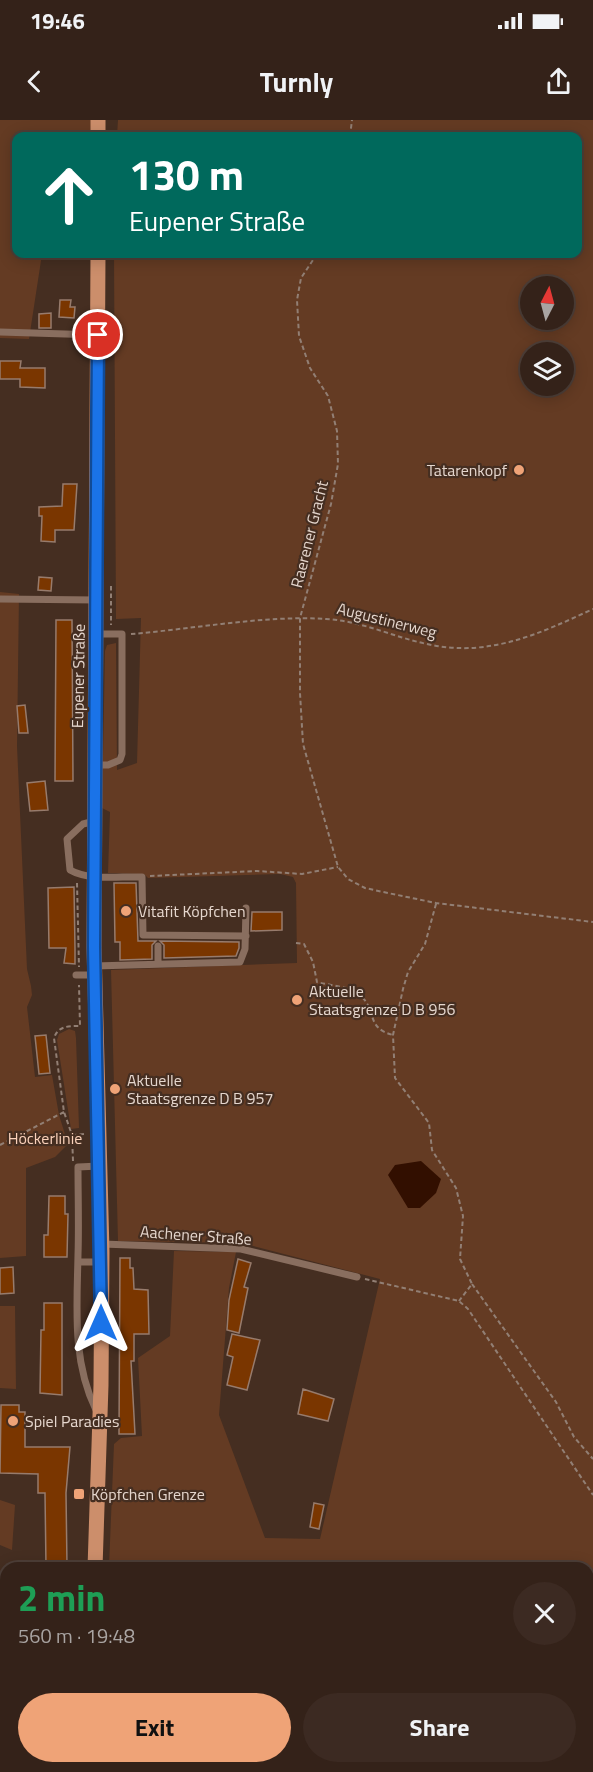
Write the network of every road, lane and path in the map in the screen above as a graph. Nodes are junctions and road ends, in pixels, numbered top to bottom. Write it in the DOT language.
graph roads {
  1 [pos="98,258"];
  2 [pos="314,258"];
  3 [pos="0,332"];
  4 [pos="98,335"];
  5 [pos="111,580"];
  6 [pos="0,599"];
  7 [pos="97,600"];
  8 [pos="593,609"];
  9 [pos="300,618"];
  10 [pos="104,634"];
  11 [pos="122,634"];
  12 [pos="95,765"];
  13 [pos="94,821"];
  14 [pos="338,867"];
  15 [pos="77,874"];
  16 [pos="94,876"];
  17 [pos="142,877"];
  18 [pos="436,903"];
  19 [pos="246,908"];
  20 [pos="593,922"];
  21 [pos="246,936"];
  22 [pos="296,944"];
  23 [pos="158,946"];
  24 [pos="158,964"];
  25 [pos="86,973"];
  26 [pos="393,1035"];
  27 [pos="64,1112"];
  28 [pos="86,1134"];
  29 [pos="72,1135"];
  30 [pos="0,1145"];
  31 [pos="100,1166"];
  32 [pos="78,1167"];
  33 [pos="102,1244"];
  34 [pos="78,1262"];
  35 [pos="102,1262"];
  36 [pos="357,1277"];
  37 [pos="472,1284"];
  38 [pos="459,1300"];
  39 [pos="100,1418"];
  40 [pos="593,1459"];
  41 [pos="593,1495"];
  42 [pos="95,1562"];
  1 -- 4 [label="main road, Eupener Straße"];
  2 -- 9 [label="path, Raerener Gracht"];
  3 -- 4 [label="lane"];
  4 -- 7 [label="main road, Eupener Straße"];
  5 -- 10 [label="path"];
  6 -- 7 [label="lane"];
  7 -- 10 [label="main road, Eupener Straße"];
  8 -- 9 [label="path, Augustinerweg"];
  9 -- 11 [label="path, Augustinerweg"];
  9 -- 14 [label="path, Raerener Gracht"];
  10 -- 11 [label="lane"];
  10 -- 12 [label="main road, Eupener Straße"];
  11 -- 12 [label="lane"];
  12 -- 13 [label="main road, Eupener Straße"];
  13 -- 15 [label="lane"];
  13 -- 16 [label="main road, Eupener Straße"];
  14 -- 17 [label="path"];
  14 -- 18 [label="path"];
  15 -- 16 [label="lane"];
  15 -- 25 [label="path"];
  16 -- 17 [label="lane"];
  16 -- 25 [label="main road, Eupener Straße"];
  17 -- 21 [label="lane"];
  18 -- 20 [label="path"];
  18 -- 26 [label="path"];
  19 -- 21 [label="lane"];
  21 -- 24 [label="lane"];
  22 -- 26 [label="path"];
  23 -- 24 [label="lane"];
  24 -- 25 [label="lane"];
  25 -- 27 [label="path"];
  25 -- 31 [label="main road, Eupener Straße"];
  26 -- 37 [label="path"];
  27 -- 29 [label="path"];
  27 -- 30 [label="path"];
  28 -- 29 [label="path"];
  29 -- 32 [label="path"];
  31 -- 32 [label="lane"];
  31 -- 33 [label="main road"];
  32 -- 34 [label="lane"];
  33 -- 35 [label="main road"];
  33 -- 36 [label="lane, Aachener Straße"];
  34 -- 35 [label="lane"];
  34 -- 39 [label="lane"];
  35 -- 39 [label="main road"];
  36 -- 38 [label="path"];
  37 -- 38 [label="path"];
  37 -- 40 [label="path"];
  38 -- 41 [label="path"];
  39 -- 42 [label="main road"];
}
